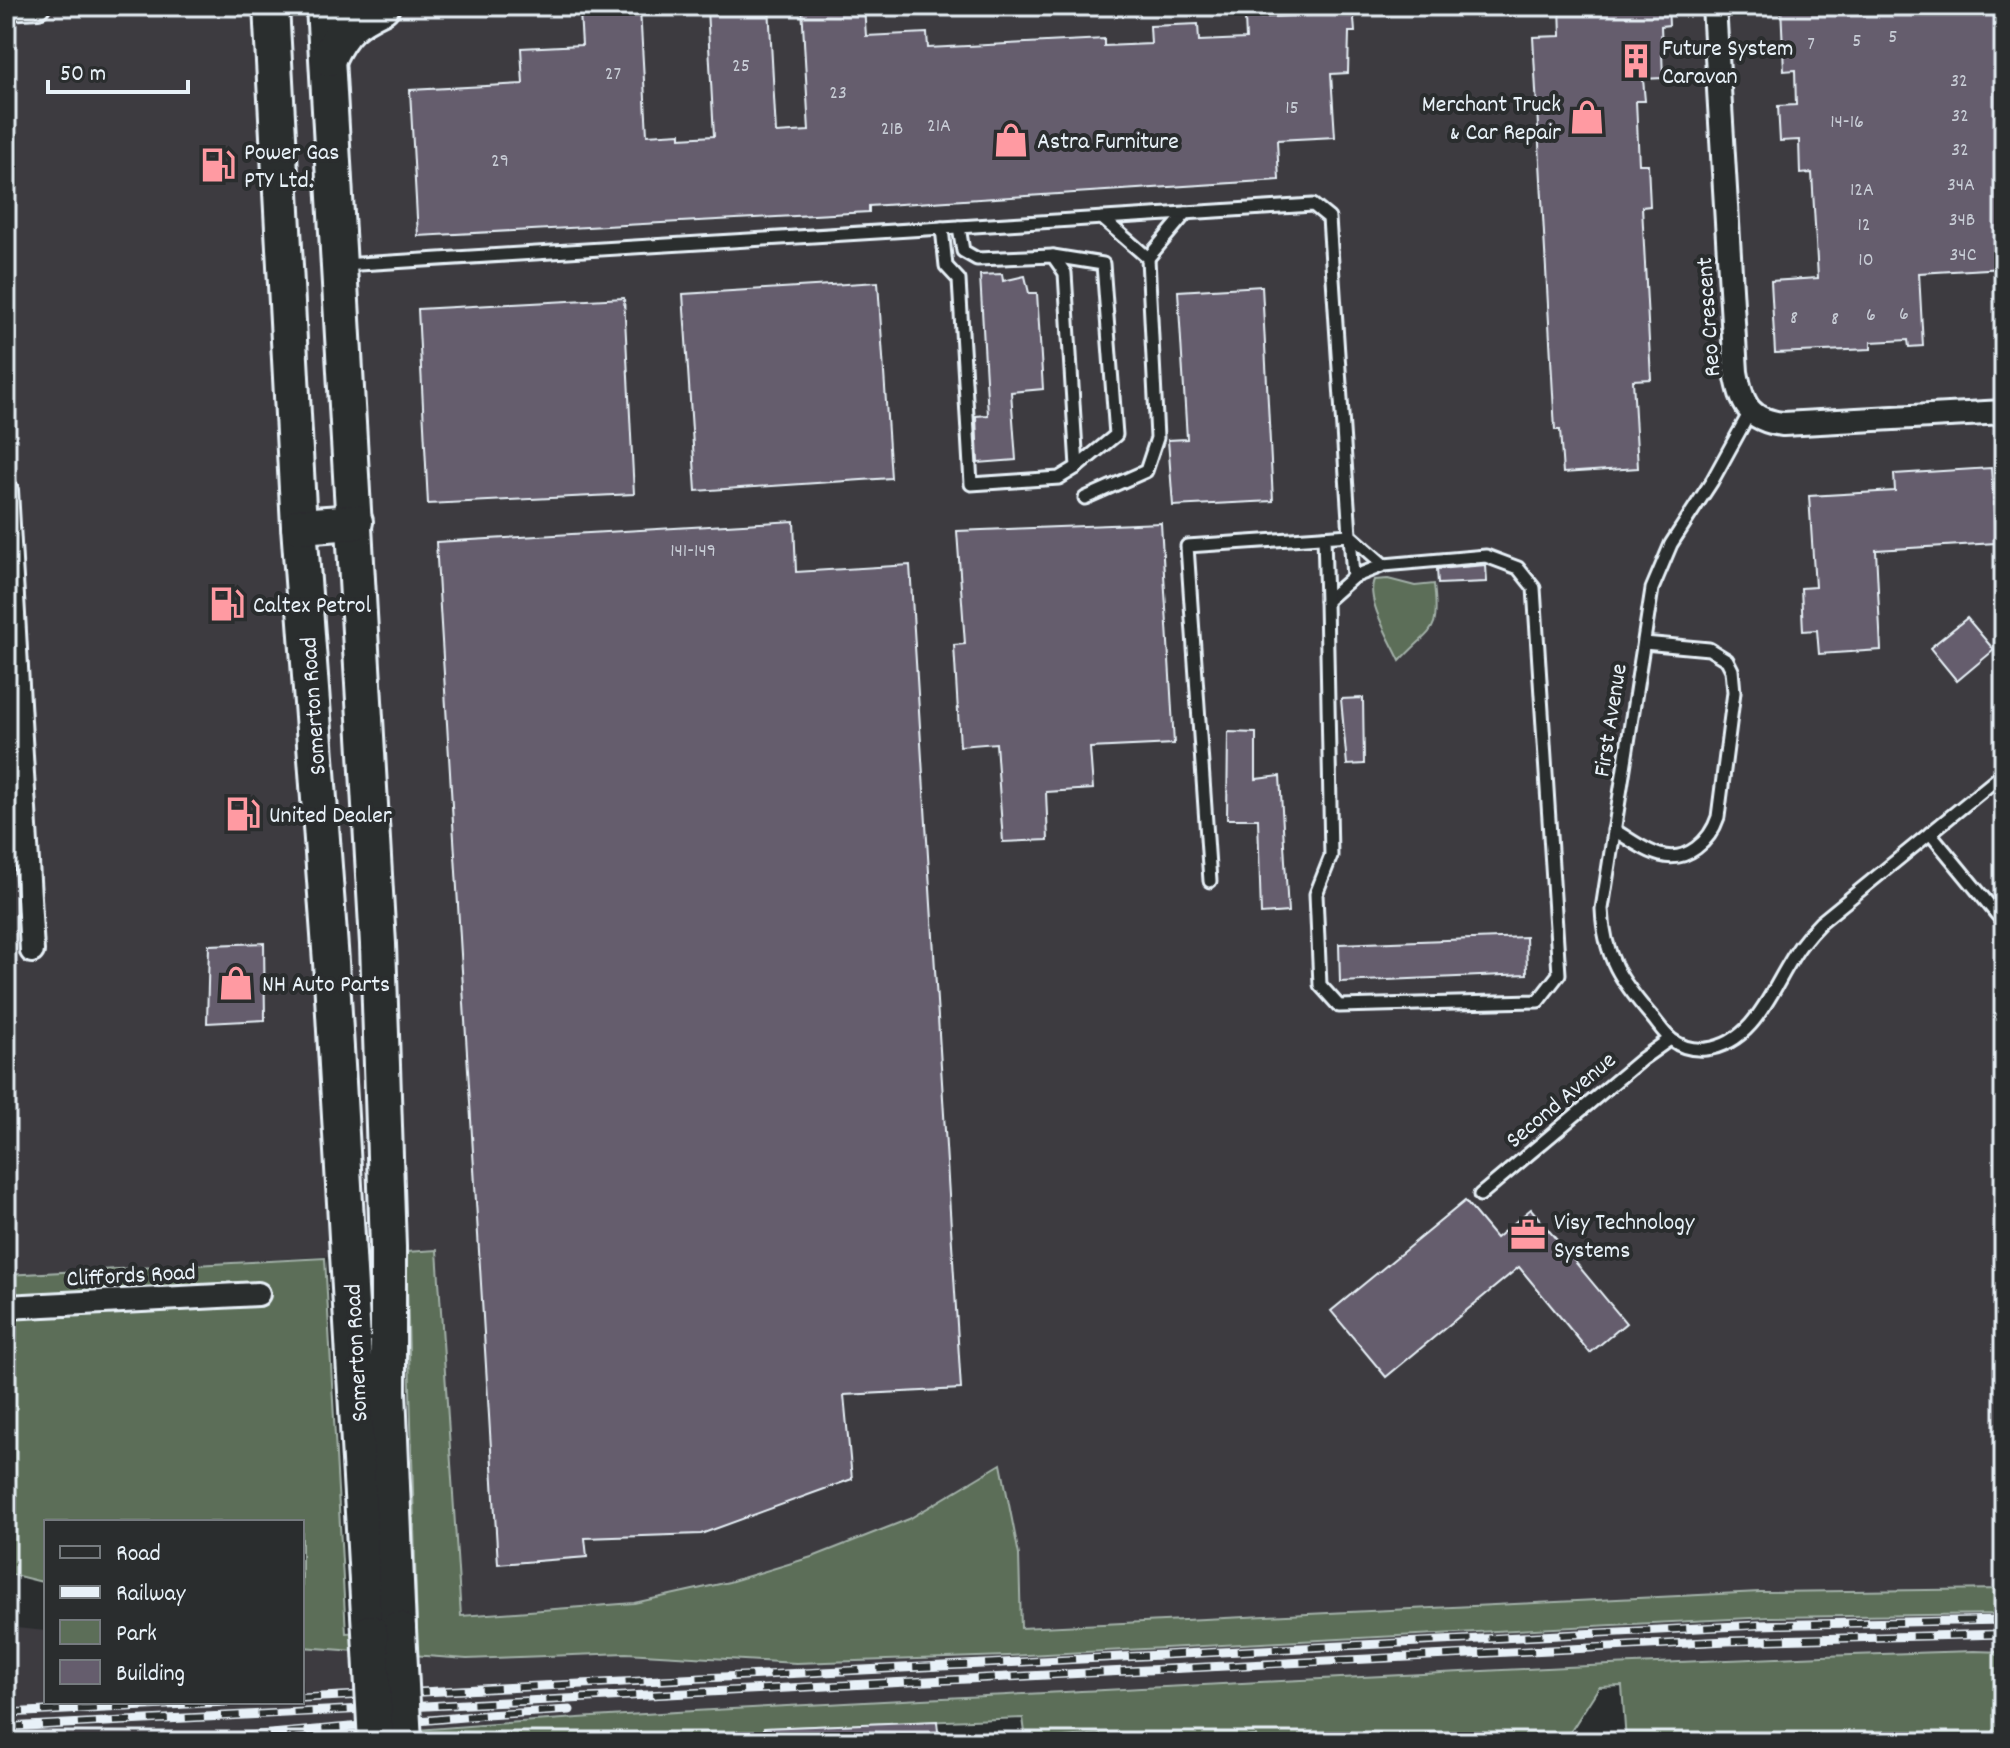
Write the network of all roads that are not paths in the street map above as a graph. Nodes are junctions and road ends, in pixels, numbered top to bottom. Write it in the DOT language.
graph roads {
  1 [pos="38,6"];
  2 [pos="271,6"];
  3 [pos="324,6"];
  4 [pos="382,6"];
  5 [pos="1714,6"];
  6 [pos="6,8"];
  7 [pos="328,58"];
  8 [pos="1186,213"];
  9 [pos="1102,218"];
  10 [pos="959,227"];
  11 [pos="942,228"];
  12 [pos="1053,256"];
  13 [pos="1148,258"];
  14 [pos="338,266"];
  15 [pos="1750,412"];
  16 [pos="2004,412"];
  17 [pos="1077,467"];
  18 [pos="6,490"];
  19 [pos="1085,498"];
  20 [pos="355,522"];
  21 [pos="299,526"];
  22 [pos="1350,535"];
  23 [pos="1324,537"];
  24 [pos="1384,565"];
  25 [pos="1353,577"];
  26 [pos="1326,601"];
  27 [pos="1644,643"];
  28 [pos="2004,773"];
  29 [pos="1614,830"];
  30 [pos="1930,833"];
  31 [pos="1210,881"];
  32 [pos="2004,923"];
  33 [pos="32,951"];
  34 [pos="1670,1039"];
  35 [pos="1480,1195"];
  36 [pos="258,1294"];
  37 [pos="6,1307"];
  38 [pos="384,1631"];
  39 [pos="376,1742"];
  40 [pos="404,1742"];
  1 -- 6 [label="street"];
  2 -- 21 [label="main road, Somerton Road"];
  3 -- 7 [label="main road, Somerton Road"];
  4 -- 7 [label="main road"];
  5 -- 15 [label="street, Reo Crescent"];
  7 -- 14 [label="main road, Somerton Road"];
  8 -- 9 [label="lane"];
  8 -- 13 [label="lane"];
  8 -- 22 [label="lane"];
  9 -- 10 [label="lane"];
  9 -- 13 [label="lane"];
  10 -- 11 [label="lane"];
  10 -- 12 [label="lane"];
  11 -- 14 [label="lane"];
  11 -- 17 [label="lane"];
  12 -- 17 [label="lane"];
  12 -- 17 [label="lane"];
  13 -- 19 [label="lane"];
  14 -- 20 [label="main road, Somerton Road"];
  15 -- 16 [label="street"];
  15 -- 27 [label="lane, First Avenue"];
  18 -- 33 [label="street"];
  20 -- 21 [label="main road"];
  20 -- 38 [label="main road, Somerton Road"];
  21 -- 38 [label="main road, Somerton Road"];
  22 -- 23 [label="lane"];
  22 -- 24 [label="lane"];
  22 -- 25 [label="lane"];
  23 -- 26 [label="lane"];
  23 -- 31 [label="lane"];
  24 -- 25 [label="lane"];
  24 -- 26 [label="lane"];
  25 -- 26 [label="lane"];
  27 -- 29 [label="lane, First Avenue"];
  27 -- 29 [label="lane"];
  28 -- 30 [label="lane"];
  29 -- 34 [label="lane, First Avenue"];
  30 -- 32 [label="lane"];
  30 -- 34 [label="lane"];
  34 -- 35 [label="lane, Second Avenue"];
  36 -- 37 [label="street, Cliffords Road"];
  38 -- 39 [label="main road, Somerton Road, bridge"];
  38 -- 40 [label="main road, Somerton Road, bridge"];
}
